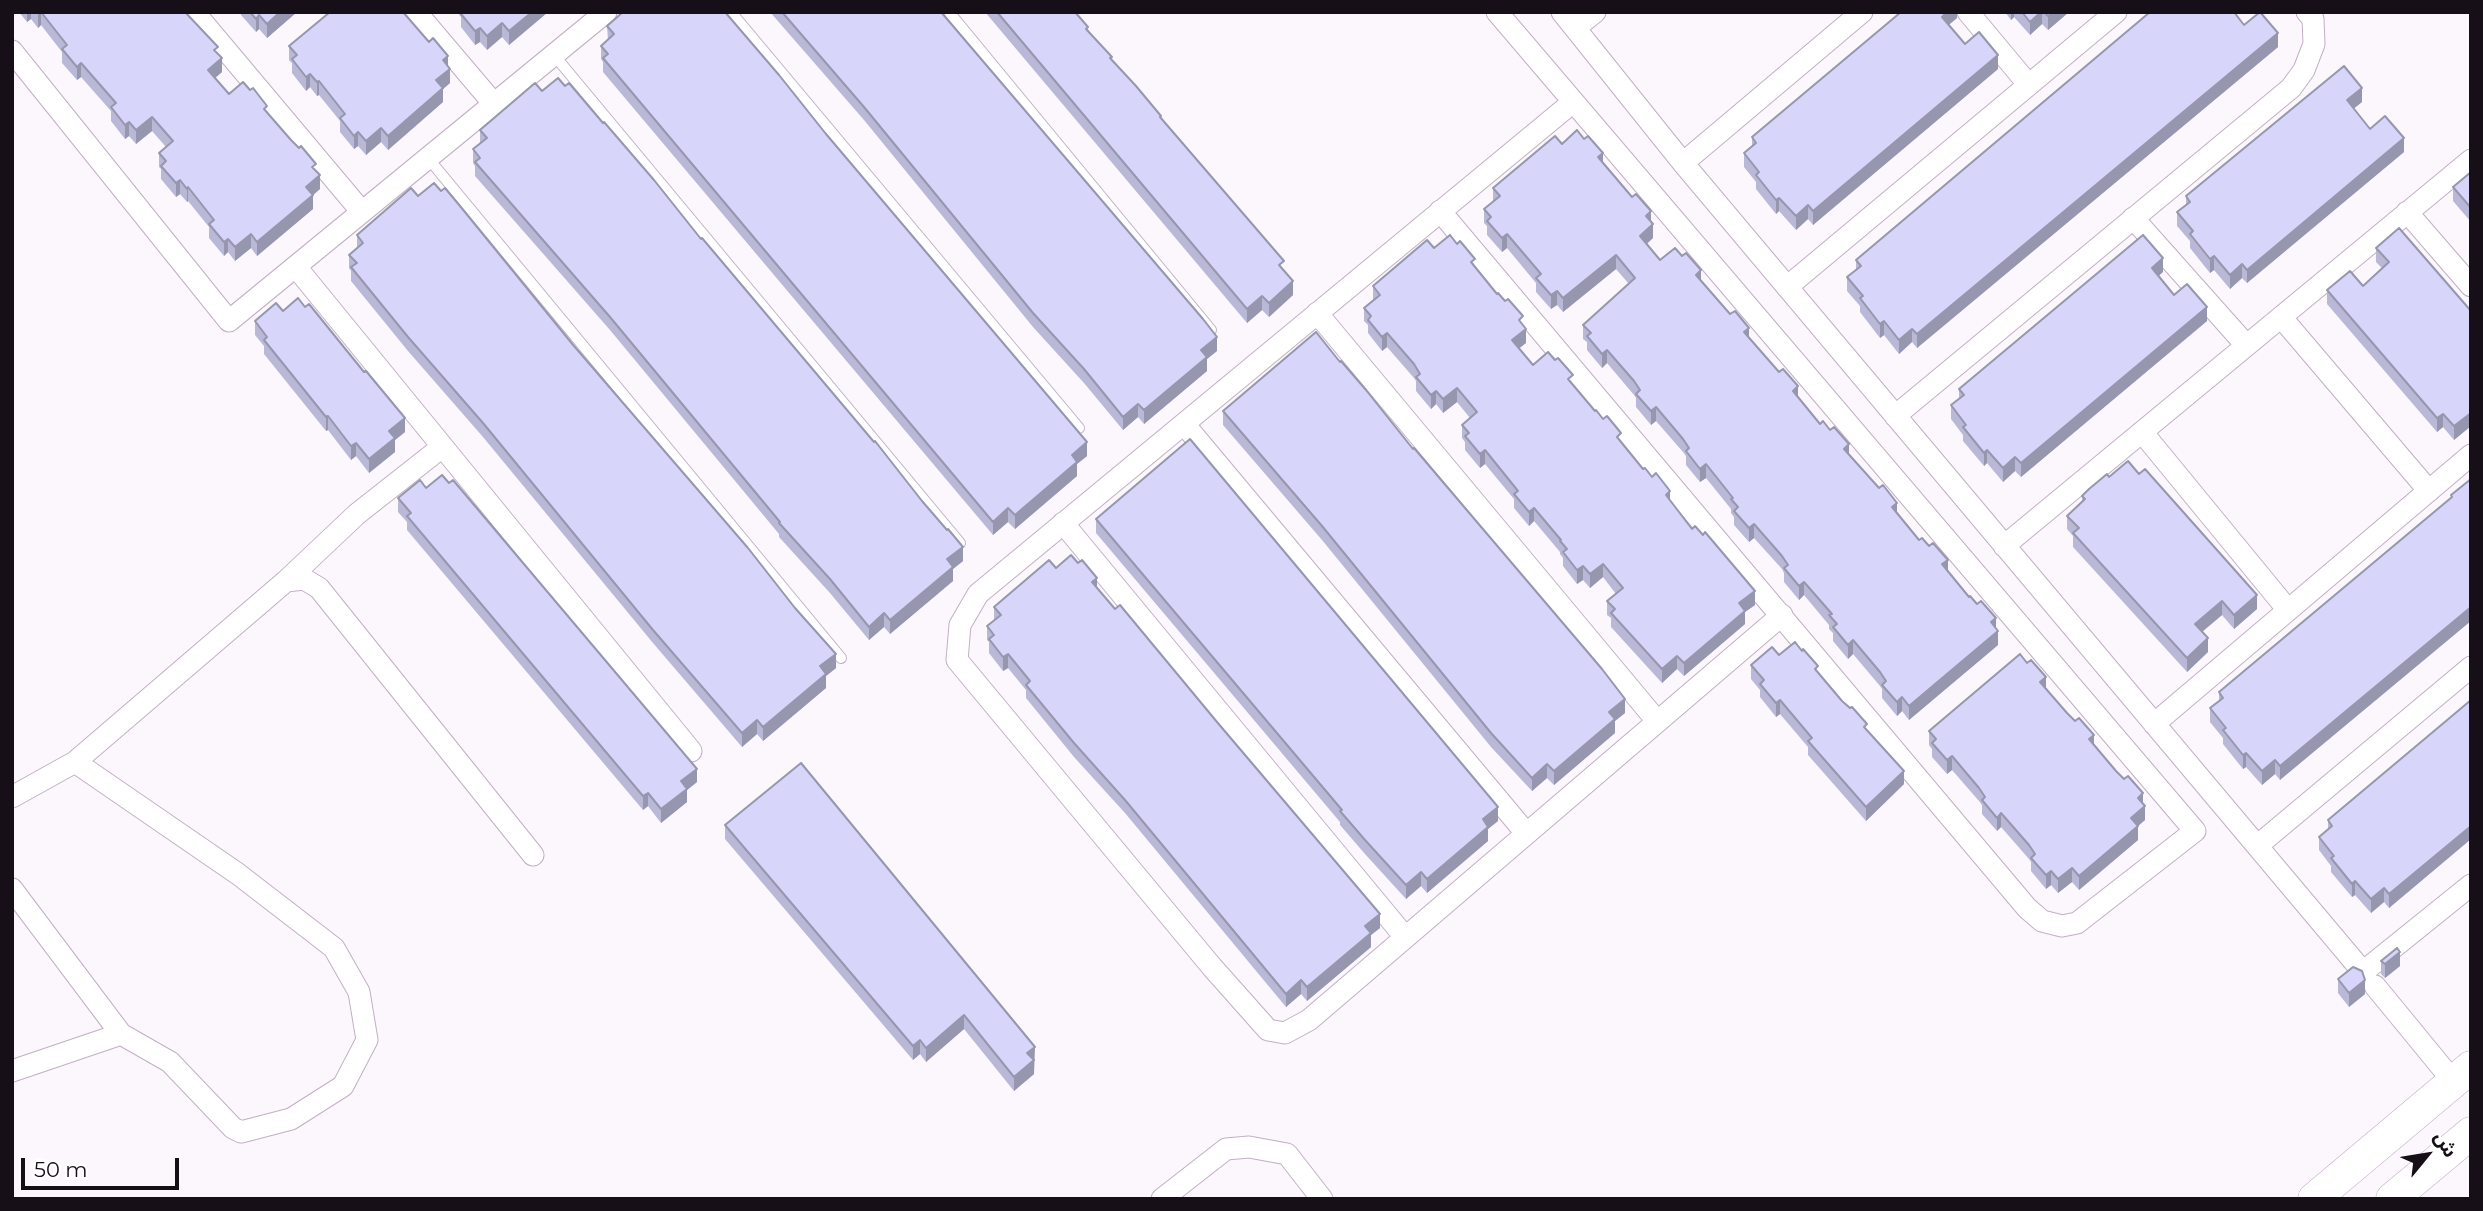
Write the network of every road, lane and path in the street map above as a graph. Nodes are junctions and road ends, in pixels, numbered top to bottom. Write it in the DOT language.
graph roads {
  1 [pos="194,12"];
  2 [pos="416,12"];
  3 [pos="606,12"];
  4 [pos="731,12"];
  5 [pos="949,12"];
  6 [pos="1497,12"];
  7 [pos="1595,12"];
  8 [pos="1862,12"];
  9 [pos="1968,12"];
  10 [pos="2116,12"];
  11 [pos="2307,12"];
  12 [pos="1569,20"];
  13 [pos="12,51"];
  14 [pos="554,55"];
  15 [pos="2028,84"];
  16 [pos="1573,102"];
  17 [pos="494,104"];
  18 [pos="428,159"];
  19 [pos="2471,160"];
  20 [pos="1683,163"];
  21 [pos="1440,211"];
  22 [pos="362,212"];
  23 [pos="2407,212"];
  24 [pos="2133,218"];
  25 [pos="296,267"];
  26 [pos="2471,286"];
  27 [pos="1787,287"];
  28 [pos="1317,313"];
  29 [pos="2281,317"];
  30 [pos="1211,330"];
  31 [pos="2246,345"];
  32 [pos="1895,416"];
  33 [pos="1184,424"];
  34 [pos="1079,428"];
  35 [pos="2142,432"];
  36 [pos="442,447"];
  37 [pos="2471,455"];
  38 [pos="2429,491"];
  39 [pos="1063,523"];
  40 [pos="960,543"];
  41 [pos="2004,546"];
  42 [pos="286,581"];
  43 [pos="2288,611"];
  44 [pos="1782,615"];
  45 [pos="841,658"];
  46 [pos="2471,667"];
  47 [pos="1657,722"];
  48 [pos="2154,724"];
  49 [pos="691,751"];
  50 [pos="75,761"];
  51 [pos="12,797"];
  52 [pos="1526,834"];
  53 [pos="2257,846"];
  54 [pos="533,855"];
  55 [pos="2471,885"];
  56 [pos="12,889"];
  57 [pos="1405,937"];
  58 [pos="2375,986"];
  59 [pos="121,1034"];
  60 [pos="12,1071"];
  61 [pos="2462,1074"];
  62 [pos="2471,1133"];
  63 [pos="1162,1199"];
  64 [pos="1322,1199"];
  65 [pos="2315,1199"];
  66 [pos="2392,1199"];
  1 -- 22 [label="street"];
  2 -- 17 [label="street"];
  3 -- 14 [label="street"];
  4 -- 34 [label="lane"];
  5 -- 30 [label="lane"];
  6 -- 16 [label="street"];
  7 -- 12 [label="street"];
  8 -- 20 [label="street"];
  9 -- 15 [label="street"];
  10 -- 15 [label="street"];
  11 -- 24 [label="street"];
  12 -- 20 [label="street"];
  13 -- 25 [label="street"];
  14 -- 17 [label="street"];
  14 -- 40 [label="lane"];
  15 -- 27 [label="street"];
  16 -- 21 [label="street"];
  16 -- 44 [label="street"];
  17 -- 18 [label="street"];
  18 -- 22 [label="street"];
  18 -- 45 [label="lane"];
  19 -- 23 [label="street"];
  20 -- 27 [label="street"];
  21 -- 28 [label="street"];
  21 -- 44 [label="street"];
  22 -- 25 [label="street"];
  23 -- 26 [label="street"];
  23 -- 29 [label="street"];
  24 -- 31 [label="street"];
  24 -- 32 [label="street"];
  25 -- 36 [label="street"];
  27 -- 32 [label="street"];
  28 -- 33 [label="street"];
  28 -- 47 [label="street"];
  29 -- 31 [label="street"];
  29 -- 38 [label="street"];
  31 -- 35 [label="street"];
  32 -- 41 [label="street"];
  33 -- 39 [label="street"];
  33 -- 52 [label="street"];
  35 -- 41 [label="street"];
  35 -- 43 [label="street"];
  36 -- 42 [label="street"];
  36 -- 49 [label="street"];
  37 -- 38 [label="street"];
  38 -- 43 [label="street"];
  39 -- 57 [label="street"];
  39 -- 57 [label="street"];
  41 -- 48 [label="street"];
  42 -- 50 [label="street"];
  42 -- 54 [label="street"];
  43 -- 48 [label="street"];
  44 -- 47 [label="street"];
  46 -- 53 [label="street"];
  47 -- 52 [label="street"];
  48 -- 53 [label="street"];
  50 -- 51 [label="street"];
  50 -- 59 [label="street"];
  52 -- 57 [label="street"];
  53 -- 55 [label="street"];
  56 -- 59 [label="street"];
  58 -- 61 [label="street"];
  59 -- 60 [label="street"];
  61 -- 65 [label="main road"];
  62 -- 66 [label="main road"];
  63 -- 64 [label="street"];
}
